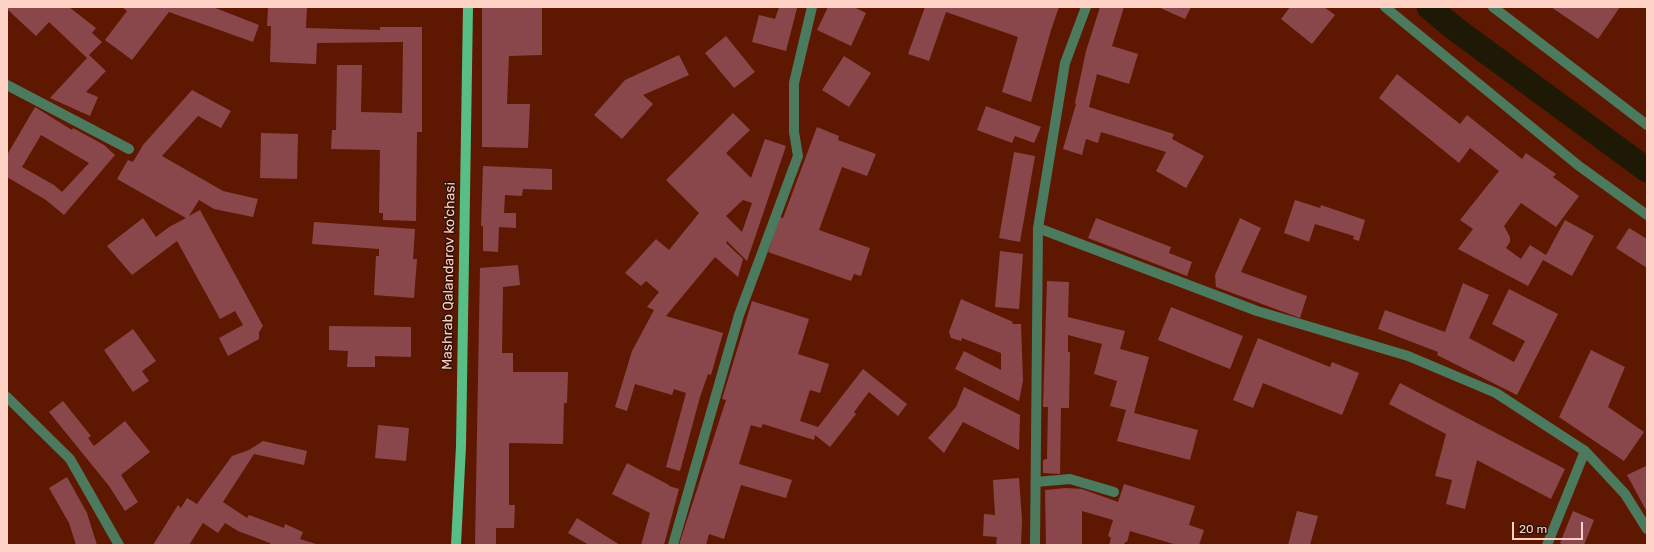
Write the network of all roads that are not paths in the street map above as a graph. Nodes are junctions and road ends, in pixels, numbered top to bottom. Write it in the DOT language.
graph roads {
  1 [pos="468,7"];
  2 [pos="812,7"];
  3 [pos="1086,7"];
  4 [pos="1385,7"];
  5 [pos="1493,7"];
  6 [pos="7,86"];
  7 [pos="1647,125"];
  8 [pos="129,149"];
  9 [pos="1647,215"];
  10 [pos="1038,228"];
  11 [pos="7,397"];
  12 [pos="1585,451"];
  13 [pos="1036,482"];
  14 [pos="1114,492"];
  15 [pos="1647,529"];
  16 [pos="119,545"];
  17 [pos="456,545"];
  18 [pos="673,545"];
  19 [pos="1035,545"];
  20 [pos="1548,545"];
  1 -- 17 [label="main road, Mashrab Qalandarov ko'chasi"];
  2 -- 18 [label="street"];
  3 -- 10 [label="street"];
  4 -- 9 [label="street"];
  5 -- 7 [label="street"];
  6 -- 8 [label="street"];
  10 -- 12 [label="street"];
  10 -- 13 [label="street"];
  11 -- 16 [label="street"];
  12 -- 15 [label="street"];
  12 -- 20 [label="street"];
  13 -- 14 [label="street"];
  13 -- 19 [label="street"];
}
